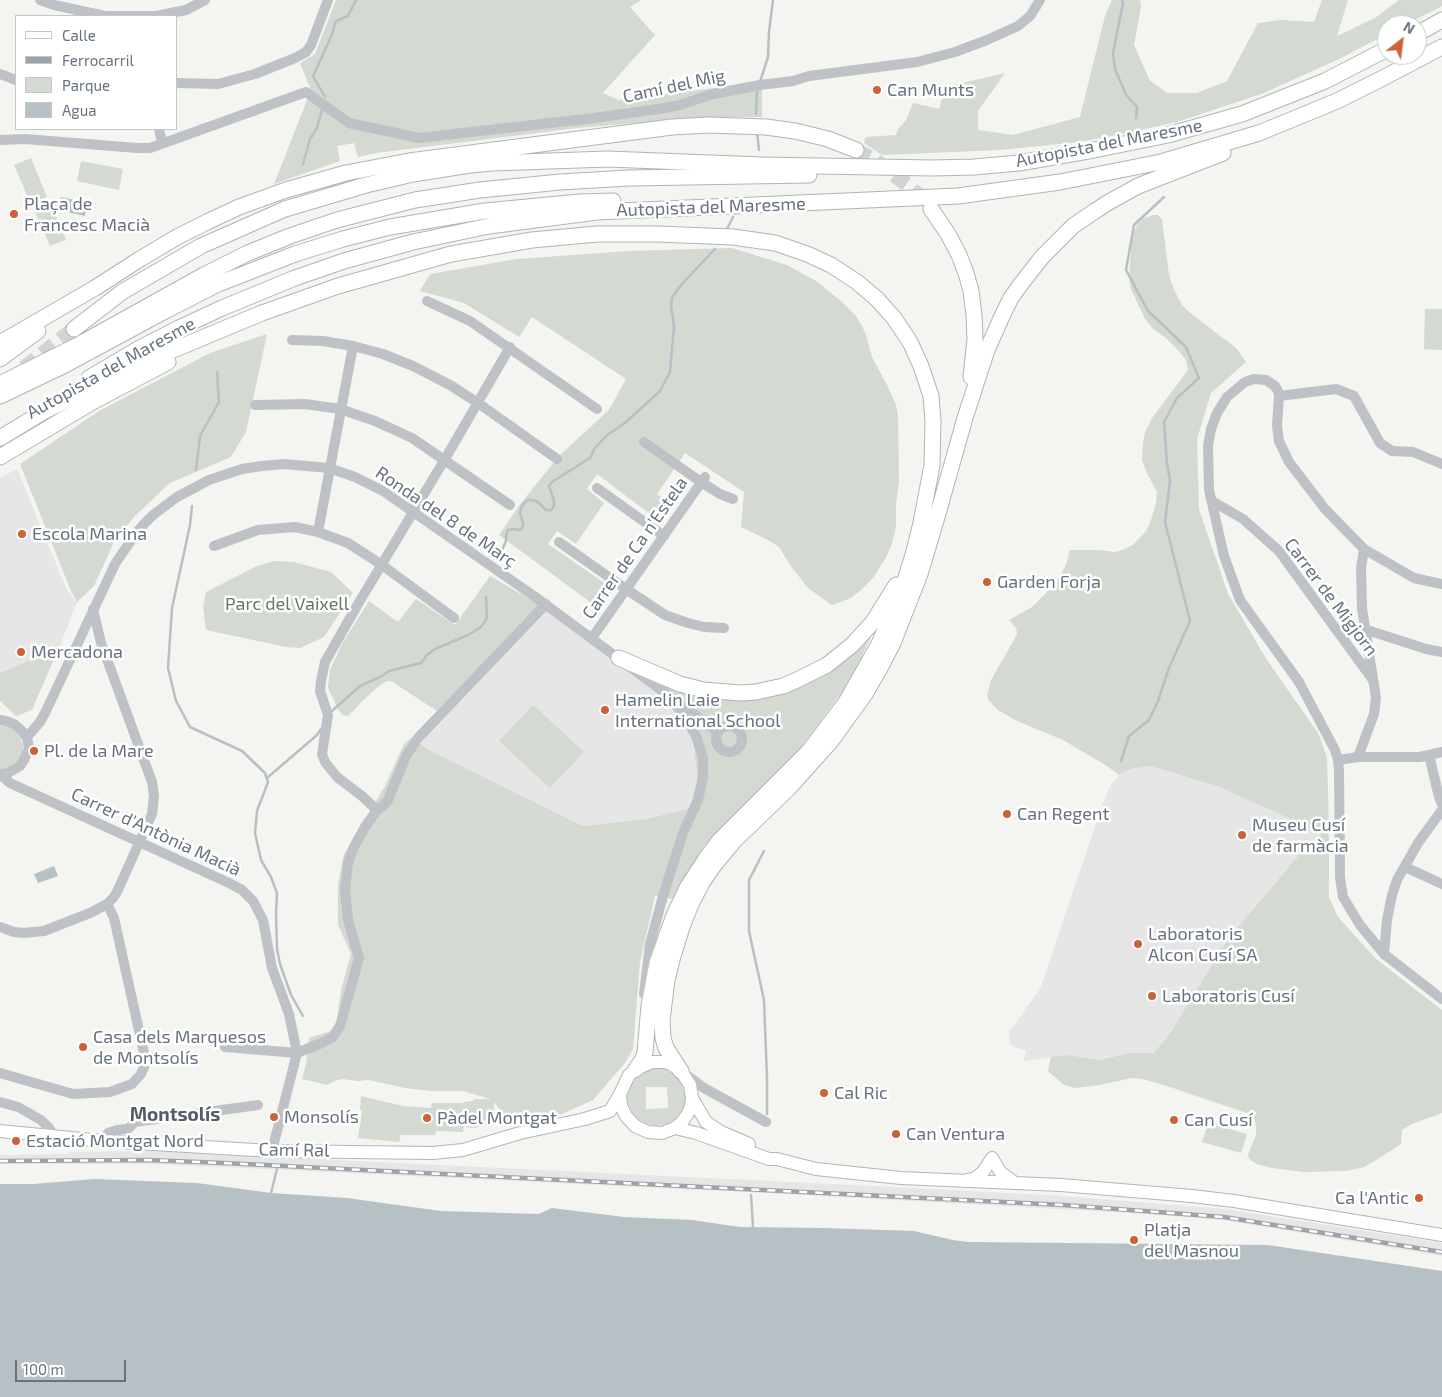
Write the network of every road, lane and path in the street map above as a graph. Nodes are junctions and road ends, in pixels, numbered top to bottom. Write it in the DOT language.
graph roads {
  1 [pos="40,0"];
  2 [pos="205,0"];
  3 [pos="328,0"];
  4 [pos="1040,0"];
  5 [pos="100,15"];
  6 [pos="161,15"];
  7 [pos="1442,20"];
  8 [pos="1427,28"];
  9 [pos="1442,47"];
  10 [pos="1377,54"];
  11 [pos="0,74"];
  12 [pos="15,80"];
  13 [pos="178,83"];
  14 [pos="159,130"];
  15 [pos="1259,133"];
  16 [pos="0,140"];
  17 [pos="162,143"];
  18 [pos="856,150"];
  19 [pos="409,161"];
  20 [pos="492,163"];
  21 [pos="932,168"];
  22 [pos="1005,189"];
  23 [pos="931,209"];
  24 [pos="95,288"];
  25 [pos="314,294"];
  26 [pos="427,301"];
  27 [pos="74,329"];
  28 [pos="292,340"];
  29 [pos="0,343"];
  30 [pos="353,346"];
  31 [pos="510,348"];
  32 [pos="0,359"];
  33 [pos="0,384"];
  34 [pos="0,396"];
  35 [pos="1279,396"];
  36 [pos="478,402"];
  37 [pos="255,405"];
  38 [pos="340,409"];
  39 [pos="597,409"];
  40 [pos="965,418"];
  41 [pos="0,431"];
  42 [pos="0,438"];
  43 [pos="644,442"];
  44 [pos="0,457"];
  45 [pos="445,459"];
  46 [pos="557,459"];
  47 [pos="1442,464"];
  48 [pos="329,468"];
  49 [pos="703,479"];
  50 [pos="597,488"];
  51 [pos="732,500"];
  52 [pos="1212,501"];
  53 [pos="510,505"];
  54 [pos="414,512"];
  55 [pos="318,532"];
  56 [pos="664,536"];
  57 [pos="559,542"];
  58 [pos="214,546"];
  59 [pos="1364,549"];
  60 [pos="913,555"];
  61 [pos="382,565"];
  62 [pos="1442,584"];
  63 [pos="626,589"];
  64 [pos="546,604"];
  65 [pos="93,609"];
  66 [pos="454,618"];
  67 [pos="724,628"];
  68 [pos="1364,630"];
  69 [pos="592,638"];
  70 [pos="1442,652"];
  71 [pos="619,658"];
  72 [pos="1373,680"];
  73 [pos="652,685"];
  74 [pos="0,720"];
  75 [pos="718,732"];
  76 [pos="27,738"];
  77 [pos="1442,752"];
  78 [pos="1429,755"];
  79 [pos="1358,757"];
  80 [pos="1338,760"];
  81 [pos="20,766"];
  82 [pos="0,774"];
  83 [pos="34,794"];
  84 [pos="1442,804"];
  85 [pos="377,810"];
  86 [pos="1442,810"];
  87 [pos="140,842"];
  88 [pos="1404,867"];
  89 [pos="1442,884"];
  90 [pos="107,904"];
  91 [pos="0,927"];
  92 [pos="1384,954"];
  93 [pos="1442,999"];
  94 [pos="647,1032"];
  95 [pos="225,1047"];
  96 [pos="297,1053"];
  97 [pos="636,1068"];
  98 [pos="681,1071"];
  99 [pos="0,1073"];
  100 [pos="704,1088"];
  101 [pos="691,1092"];
  102 [pos="620,1094"];
  103 [pos="0,1102"];
  104 [pos="258,1105"];
  105 [pos="626,1116"];
  106 [pos="585,1118"];
  107 [pos="766,1122"];
  108 [pos="675,1128"];
  109 [pos="128,1129"];
  110 [pos="0,1131"];
  111 [pos="54,1137"];
  112 [pos="102,1141"];
  113 [pos="135,1143"];
  114 [pos="272,1151"];
  115 [pos="777,1159"];
  116 [pos="964,1182"];
  117 [pos="1014,1183"];
  118 [pos="1442,1235"];
  1 -- 5 [label="street"];
  2 -- 6 [label="street"];
  3 -- 13 [label="street"];
  4 -- 17 [label="street, Camí del Mig"];
  7 -- 8 [label="highway"];
  9 -- 15 [label="highway, Autopista del Maresme"];
  10 -- 21 [label="highway, Autopista del Maresme"];
  11 -- 12 [label="street"];
  14 -- 17 [label="street"];
  15 -- 22 [label="highway, Autopista del Maresme"];
  15 -- 40 [label="highway"];
  16 -- 17 [label="street"];
  18 -- 19 [label="highway"];
  19 -- 20 [label="highway"];
  19 -- 24 [label="highway"];
  20 -- 21 [label="highway, Autopista del Maresme"];
  20 -- 27 [label="highway, Autopista del Maresme"];
  21 -- 33 [label="highway"];
  22 -- 34 [label="highway"];
  22 -- 41 [label="highway, Autopista del Maresme"];
  23 -- 40 [label="highway"];
  24 -- 29 [label="highway"];
  24 -- 32 [label="highway"];
  25 -- 42 [label="highway"];
  25 -- 44 [label="highway"];
  25 -- 60 [label="highway"];
  26 -- 31 [label="street"];
  28 -- 30 [label="street"];
  30 -- 36 [label="street"];
  30 -- 38 [label="street"];
  31 -- 36 [label="street"];
  31 -- 39 [label="street"];
  35 -- 47 [label="street"];
  35 -- 52 [label="street"];
  35 -- 59 [label="street"];
  36 -- 45 [label="street"];
  36 -- 46 [label="street"];
  37 -- 38 [label="street"];
  38 -- 45 [label="street"];
  38 -- 48 [label="street"];
  40 -- 98 [label="highway"];
  43 -- 49 [label="street"];
  45 -- 53 [label="street"];
  45 -- 54 [label="street"];
  48 -- 54 [label="street, Ronda del 8 de Març"];
  48 -- 55 [label="street"];
  48 -- 65 [label="street, Ronda del 8 de Març"];
  49 -- 51 [label="street"];
  49 -- 56 [label="street, Carrer de Ca n'Estela"];
  50 -- 56 [label="street"];
  52 -- 72 [label="street, Carrer de Migjorn"];
  52 -- 80 [label="street"];
  54 -- 61 [label="street"];
  54 -- 64 [label="street, Ronda del 8 de Març"];
  55 -- 58 [label="street"];
  55 -- 61 [label="street"];
  56 -- 63 [label="street, Carrer de Ca n'Estela"];
  57 -- 63 [label="street"];
  59 -- 62 [label="street"];
  59 -- 68 [label="street"];
  60 -- 71 [label="highway"];
  60 -- 94 [label="highway"];
  61 -- 66 [label="street"];
  61 -- 85 [label="street"];
  63 -- 67 [label="street"];
  63 -- 69 [label="street, Carrer de Ca n'Estela"];
  64 -- 69 [label="street, Ronda del 8 de Març"];
  64 -- 85 [label="street"];
  65 -- 76 [label="street, Ronda del 8 de Març"];
  65 -- 87 [label="street"];
  68 -- 70 [label="street"];
  68 -- 72 [label="street"];
  69 -- 71 [label="street, Ronda del 8 de Març"];
  71 -- 73 [label="street, Ronda del 8 de Març"];
  72 -- 79 [label="street"];
  73 -- 75 [label="street, Ronda del 8 de Març"];
  73 -- 94 [label="street"];
  74 -- 76 [label="street"];
  76 -- 81 [label="street"];
  77 -- 78 [label="street"];
  78 -- 79 [label="street"];
  78 -- 84 [label="street"];
  79 -- 80 [label="street"];
  80 -- 92 [label="street"];
  81 -- 82 [label="street"];
  81 -- 83 [label="street"];
  82 -- 83 [label="street, Carrer d'Antònia Macià"];
  83 -- 87 [label="street, Carrer d'Antònia Macià"];
  85 -- 96 [label="street"];
  86 -- 88 [label="street"];
  87 -- 90 [label="street"];
  87 -- 96 [label="street, Carrer d'Antònia Macià"];
  88 -- 89 [label="street"];
  88 -- 92 [label="street"];
  90 -- 91 [label="street"];
  90 -- 99 [label="street"];
  92 -- 93 [label="street"];
  94 -- 97 [label="highway"];
  95 -- 96 [label="street"];
  96 -- 114 [label="street"];
  97 -- 98 [label="main road"];
  97 -- 102 [label="main road"];
  98 -- 100 [label="street"];
  98 -- 101 [label="main road"];
  100 -- 101 [label="street"];
  100 -- 107 [label="street"];
  101 -- 108 [label="main road"];
  101 -- 115 [label="main road"];
  102 -- 105 [label="main road"];
  102 -- 106 [label="main road"];
  103 -- 111 [label="street"];
  104 -- 109 [label="street"];
  105 -- 106 [label="main road"];
  105 -- 108 [label="main road"];
  106 -- 114 [label="main road, Camí Ral"];
  108 -- 115 [label="main road"];
  109 -- 112 [label="street"];
  109 -- 113 [label="street"];
  110 -- 111 [label="main road, Camí Ral"];
  111 -- 112 [label="main road, Camí Ral"];
  112 -- 113 [label="main road, Camí Ral"];
  113 -- 114 [label="main road, Camí Ral"];
  115 -- 116 [label="main road"];
  116 -- 117 [label="main road"];
  116 -- 117 [label="main road"];
  117 -- 118 [label="main road"];
}
